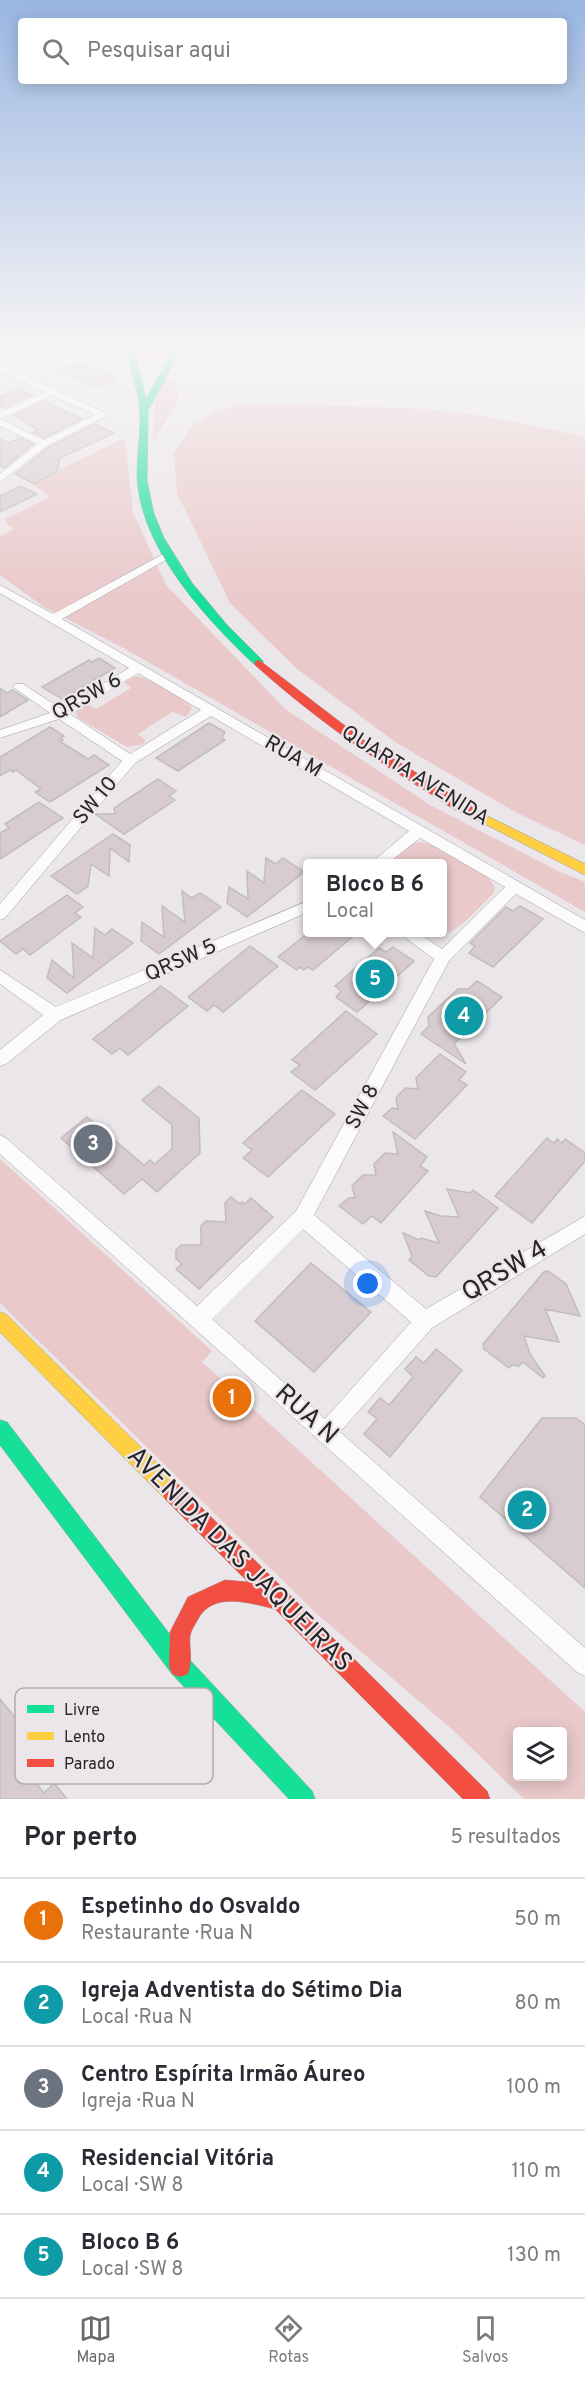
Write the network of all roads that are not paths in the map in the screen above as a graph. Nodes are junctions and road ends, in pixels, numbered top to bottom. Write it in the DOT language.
graph roads {
  1 [pos="14,429"];
  2 [pos="75,429"];
  3 [pos="143,429"];
  4 [pos="44,444"];
  5 [pos="0,479"];
  6 [pos="167,555"];
  7 [pos="0,588"];
  8 [pos="52,619"];
  9 [pos="138,668"];
  10 [pos="19,687"];
  11 [pos="211,710"];
  12 [pos="61,714"];
  13 [pos="0,734"];
  14 [pos="130,760"];
  15 [pos="419,831"];
  16 [pos="383,859"];
  17 [pos="585,870"];
  18 [pos="515,886"];
  19 [pos="303,908"];
  20 [pos="0,914"];
  21 [pos="585,927"];
  22 [pos="411,937"];
  23 [pos="443,957"];
  24 [pos="0,976"];
  25 [pos="55,1016"];
  26 [pos="0,1059"];
  27 [pos="0,1143"];
  28 [pos="303,1217"];
  29 [pos="585,1224"];
  30 [pos="198,1319"];
  31 [pos="0,1320"];
  32 [pos="425,1321"];
  33 [pos="0,1429"];
  34 [pos="326,1433"];
  35 [pos="279,1599"];
  36 [pos="585,1664"];
  37 [pos="180,1666"];
  38 [pos="201,1688"];
  39 [pos="213,1701"];
  40 [pos="304,1799"];
  41 [pos="479,1799"];
  1 -- 4 [label="street"];
  2 -- 4 [label="street"];
  3 -- 6 [label="main road, QUARTA AVENIDA"];
  4 -- 5 [label="street"];
  6 -- 8 [label="street"];
  6 -- 17 [label="main road, QUARTA AVENIDA"];
  7 -- 8 [label="street, RUA M"];
  8 -- 9 [label="street, RUA M"];
  9 -- 11 [label="street, RUA M"];
  9 -- 12 [label="street, QRSW 6"];
  10 -- 12 [label="street"];
  11 -- 14 [label="street, SW 10"];
  11 -- 15 [label="street, RUA M"];
  12 -- 13 [label="street, QRSW 6"];
  12 -- 14 [label="street"];
  14 -- 20 [label="street, SW 10"];
  15 -- 16 [label="street"];
  15 -- 18 [label="street, RUA M"];
  18 -- 21 [label="street, RUA M"];
  18 -- 23 [label="street, SW 8"];
  19 -- 25 [label="street, QRSW 5"];
  22 -- 23 [label="street"];
  23 -- 28 [label="street, SW 8"];
  24 -- 25 [label="street"];
  25 -- 26 [label="street, QRSW 5"];
  27 -- 30 [label="street, RUA N"];
  28 -- 30 [label="street, SW 8"];
  28 -- 32 [label="street"];
  29 -- 32 [label="street, QRSW 4"];
  30 -- 34 [label="street, RUA N"];
  31 -- 35 [label="main road, AVENIDA DAS JAQUEIRAS"];
  32 -- 34 [label="street, QRSW 4"];
  33 -- 37 [label="main road"];
  34 -- 36 [label="street, RUA N"];
  35 -- 37 [label="main road"];
  35 -- 41 [label="main road, AVENIDA DAS JAQUEIRAS"];
  37 -- 38 [label="main road"];
  39 -- 40 [label="main road"];
}
